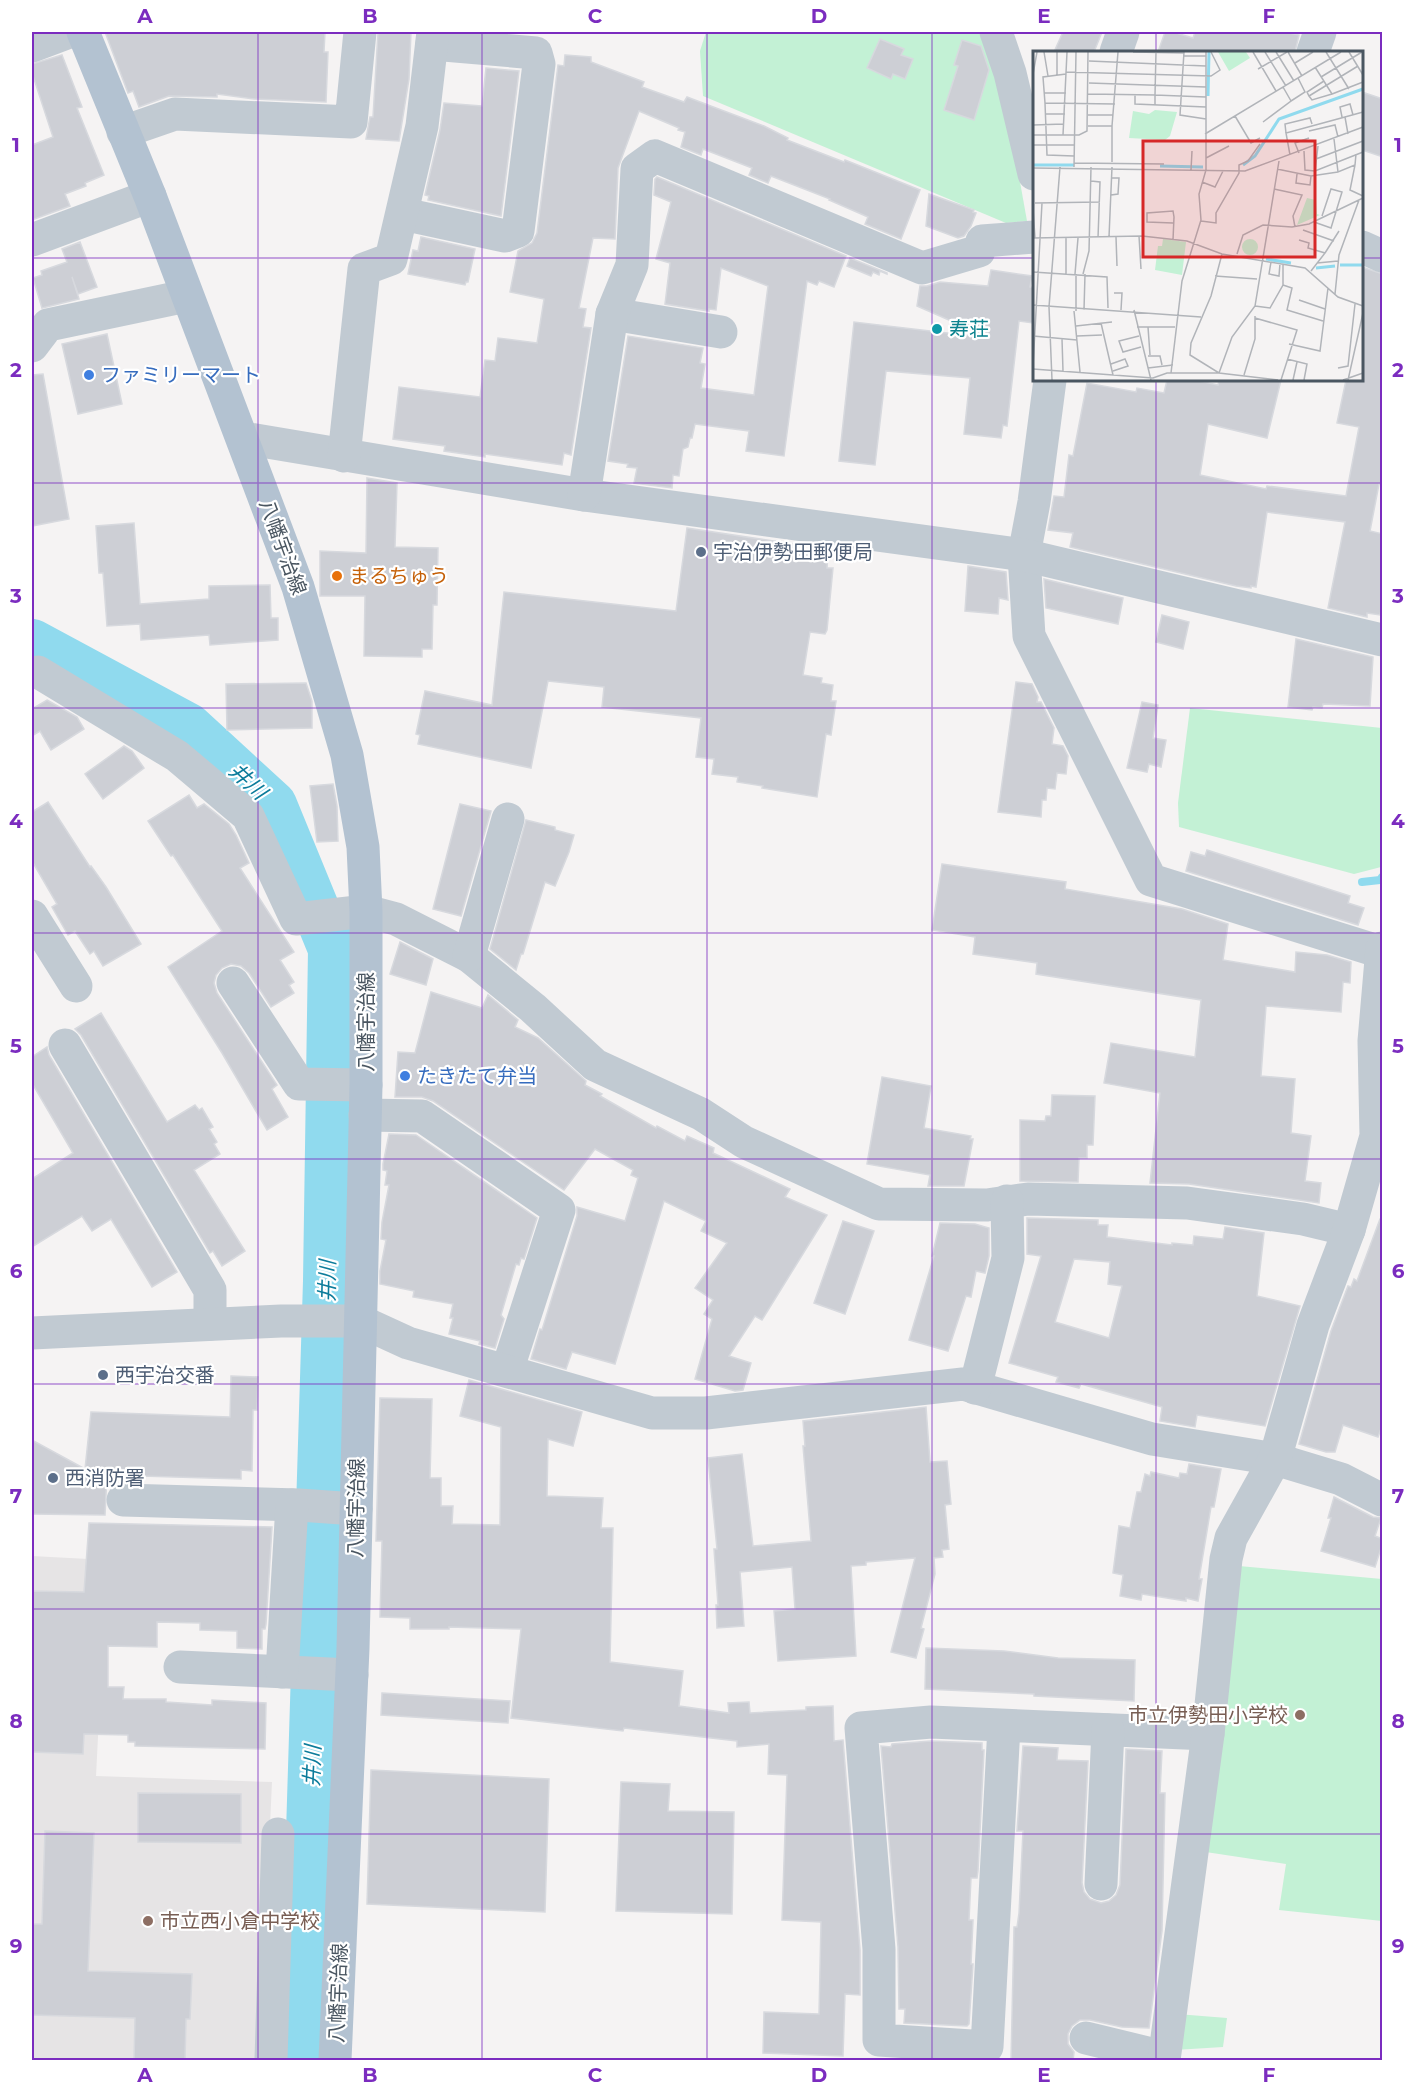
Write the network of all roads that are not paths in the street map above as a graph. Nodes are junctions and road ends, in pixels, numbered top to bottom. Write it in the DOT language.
graph roads {
  1 [pos="69,32"];
  2 [pos="83,32"];
  3 [pos="360,32"];
  4 [pos="996,32"];
  5 [pos="1123,32"];
  6 [pos="1320,32"];
  7 [pos="432,38"];
  8 [pos="32,46"];
  9 [pos="1116,51"];
  10 [pos="1313,51"];
  11 [pos="1029,124"];
  12 [pos="123,132"];
  13 [pos="1033,157"];
  14 [pos="150,196"];
  15 [pos="403,214"];
  16 [pos="1033,237"];
  17 [pos="32,240"];
  18 [pos="1363,247"];
  19 [pos="1383,256"];
  20 [pos="186,296"];
  21 [pos="612,314"];
  22 [pos="721,332"];
  23 [pos="32,346"];
  24 [pos="1050,381"];
  25 [pos="243,438"];
  26 [pos="344,456"];
  27 [pos="584,495"];
  28 [pos="1024,555"];
  29 [pos="1383,640"];
  30 [pos="38,672"];
  31 [pos="508,819"];
  32 [pos="356,912"];
  33 [pos="32,916"];
  34 [pos="1382,950"];
  35 [pos="469,956"];
  36 [pos="233,982"];
  37 [pos="76,986"];
  38 [pos="64,1046"];
  39 [pos="359,1095"];
  40 [pos="1379,1137"];
  41 [pos="1007,1201"];
  42 [pos="1349,1230"];
  43 [pos="359,1321"];
  44 [pos="210,1324"];
  45 [pos="32,1332"];
  46 [pos="507,1371"];
  47 [pos="975,1388"];
  48 [pos="1275,1459"];
  49 [pos="123,1500"];
  50 [pos="1383,1500"];
  51 [pos="295,1505"];
  52 [pos="345,1508"];
  53 [pos="180,1667"];
  54 [pos="286,1672"];
  55 [pos="342,1674"];
  56 [pos="1004,1726"];
  57 [pos="1108,1730"];
  58 [pos="1208,1734"];
  59 [pos="278,1834"];
  60 [pos="1101,1884"];
  61 [pos="1086,2038"];
  62 [pos="1164,2059"];
  63 [pos="271,2061"];
  64 [pos="336,2061"];
  1 -- 8 [label="street"];
  2 -- 12 [label="main road, 八幡宇治線"];
  3 -- 12 [label="street"];
  4 -- 11 [label="street"];
  5 -- 9 [label="street"];
  6 -- 10 [label="street"];
  7 -- 15 [label="street"];
  7 -- 15 [label="street"];
  11 -- 13 [label="street"];
  12 -- 14 [label="main road, 八幡宇治線"];
  14 -- 17 [label="street"];
  14 -- 20 [label="main road, 八幡宇治線"];
  15 -- 26 [label="street"];
  16 -- 21 [label="street"];
  18 -- 19 [label="street"];
  20 -- 23 [label="street"];
  20 -- 25 [label="main road, 八幡宇治線"];
  21 -- 22 [label="street"];
  21 -- 27 [label="street"];
  24 -- 28 [label="street"];
  25 -- 26 [label="street"];
  25 -- 32 [label="main road, 八幡宇治線"];
  26 -- 27 [label="street"];
  27 -- 28 [label="street"];
  28 -- 29 [label="street"];
  28 -- 34 [label="street"];
  30 -- 32 [label="street"];
  31 -- 35 [label="street"];
  32 -- 35 [label="street"];
  32 -- 39 [label="main road, 八幡宇治線"];
  33 -- 37 [label="street"];
  34 -- 40 [label="street"];
  35 -- 41 [label="street"];
  36 -- 39 [label="street"];
  38 -- 44 [label="street"];
  39 -- 43 [label="main road, 八幡宇治線"];
  39 -- 46 [label="street"];
  40 -- 42 [label="street"];
  41 -- 42 [label="street"];
  41 -- 47 [label="street"];
  42 -- 48 [label="street"];
  43 -- 44 [label="street"];
  43 -- 46 [label="street"];
  43 -- 52 [label="main road, 八幡宇治線"];
  44 -- 45 [label="street"];
  46 -- 47 [label="street"];
  47 -- 48 [label="street"];
  48 -- 50 [label="street"];
  48 -- 58 [label="street"];
  49 -- 51 [label="street"];
  51 -- 52 [label="street"];
  51 -- 54 [label="street"];
  52 -- 55 [label="main road, 八幡宇治線"];
  53 -- 54 [label="street"];
  54 -- 55 [label="street"];
  55 -- 64 [label="main road, 八幡宇治線"];
  56 -- 56 [label="street"];
  56 -- 57 [label="street"];
  57 -- 58 [label="street"];
  57 -- 60 [label="street"];
  58 -- 62 [label="street"];
  59 -- 63 [label="street"];
  61 -- 62 [label="street"];
}
